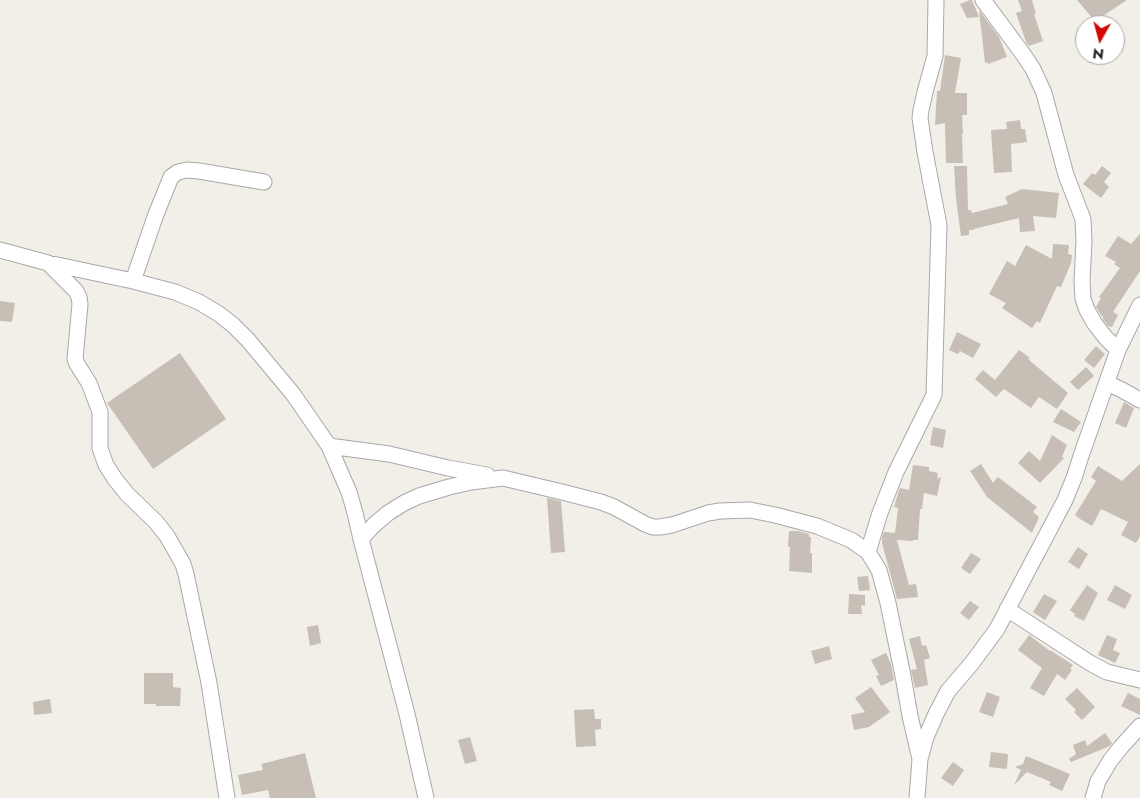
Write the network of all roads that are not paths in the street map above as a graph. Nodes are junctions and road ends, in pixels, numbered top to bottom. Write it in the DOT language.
graph roads {
  1 [pos="936,0"];
  2 [pos="983,0"];
  3 [pos="264,182"];
  4 [pos="0,250"];
  5 [pos="48,263"];
  6 [pos="133,281"];
  7 [pos="1140,305"];
  8 [pos="1118,350"];
  9 [pos="1107,383"];
  10 [pos="1140,400"];
  11 [pos="329,446"];
  12 [pos="503,478"];
  13 [pos="361,540"];
  14 [pos="868,552"];
  15 [pos="1008,609"];
  16 [pos="1140,680"];
  17 [pos="1140,726"];
  18 [pos="920,759"];
  19 [pos="227,798"];
  20 [pos="426,798"];
  21 [pos="917,798"];
  22 [pos="1093,798"];
  1 -- 14 [label="street"];
  2 -- 8 [label="street"];
  3 -- 6 [label="street"];
  4 -- 5 [label="street"];
  5 -- 6 [label="street"];
  5 -- 19 [label="street"];
  6 -- 11 [label="street"];
  7 -- 8 [label="street"];
  8 -- 9 [label="street"];
  9 -- 10 [label="street"];
  9 -- 15 [label="street"];
  11 -- 12 [label="street"];
  11 -- 13 [label="street"];
  12 -- 13 [label="street"];
  12 -- 14 [label="street"];
  13 -- 20 [label="street"];
  14 -- 18 [label="street"];
  15 -- 16 [label="street"];
  15 -- 18 [label="street"];
  17 -- 22 [label="street"];
  18 -- 21 [label="street"];
}
